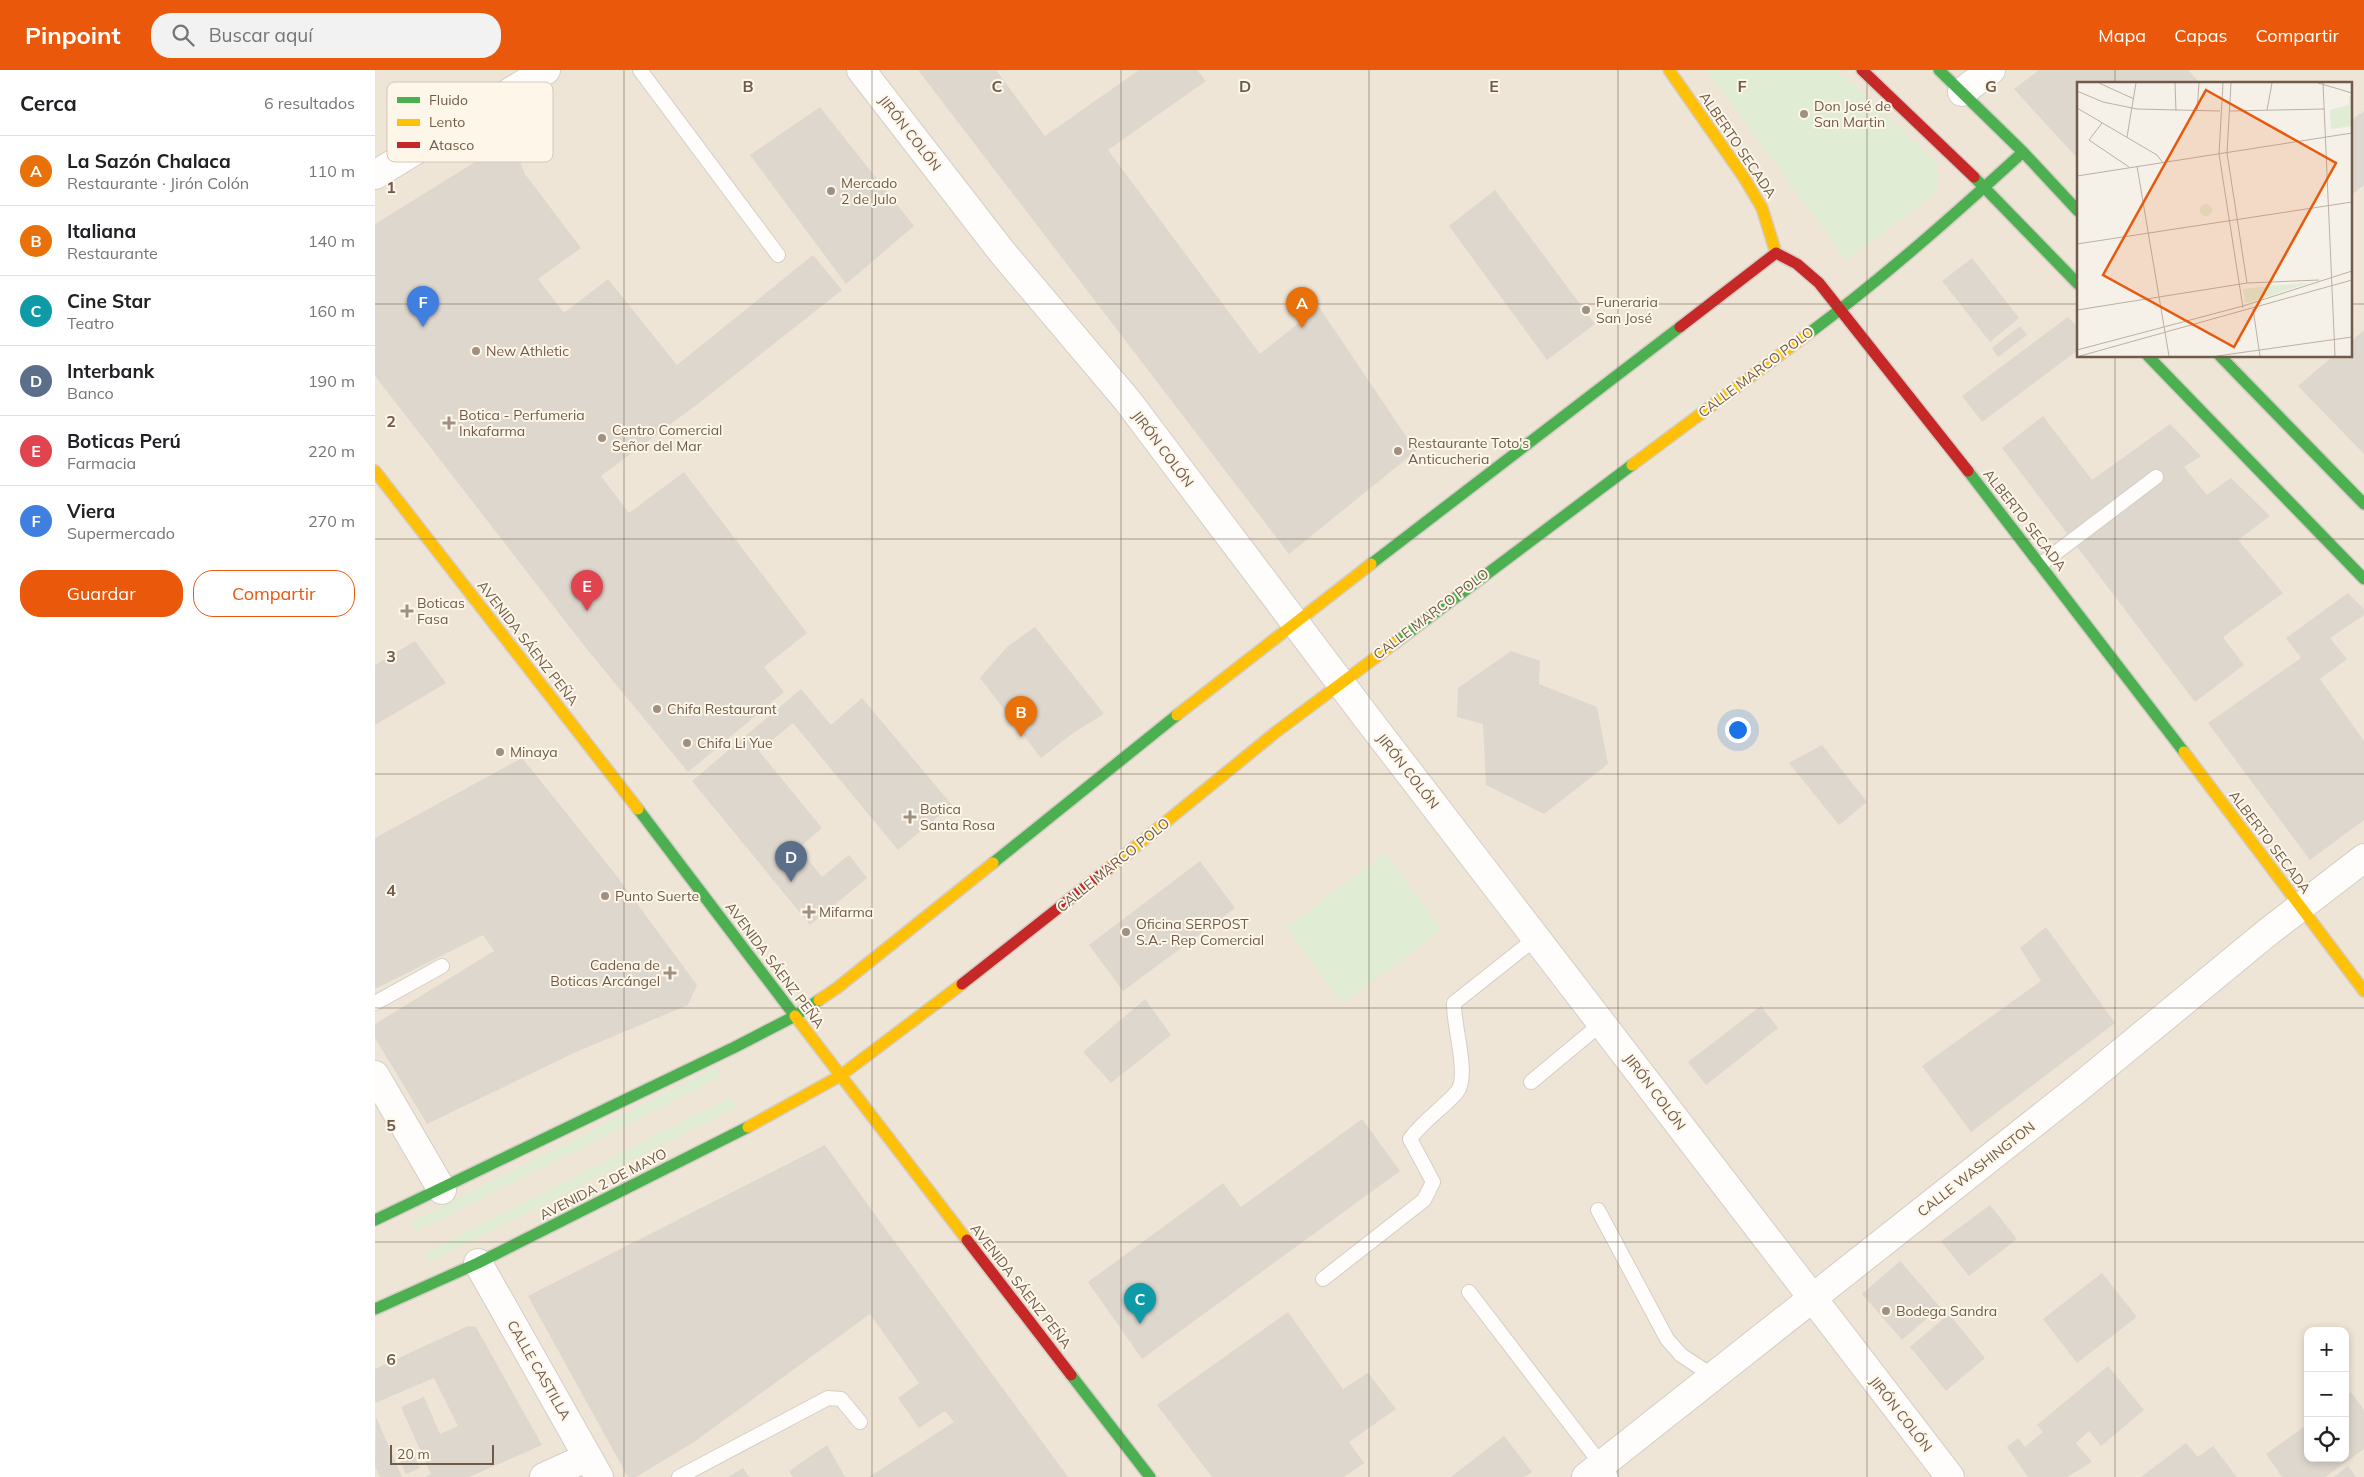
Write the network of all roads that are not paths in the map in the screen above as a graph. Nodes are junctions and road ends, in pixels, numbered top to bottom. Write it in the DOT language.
graph roads {
  1 [pos="547,70"];
  2 [pos="640,70"];
  3 [pos="861,70"];
  4 [pos="1669,70"];
  5 [pos="1862,70"];
  6 [pos="1939,70"];
  7 [pos="1991,70"];
  8 [pos="527,82"];
  9 [pos="1962,92"];
  10 [pos="2023,152"];
  11 [pos="396,162"];
  12 [pos="375,175"];
  13 [pos="1984,188"];
  14 [pos="2077,210"];
  15 [pos="1775,253"];
  16 [pos="778,255"];
  17 [pos="2077,283"];
  18 [pos="1841,309"];
  19 [pos="2150,358"];
  20 [pos="2222,358"];
  21 [pos="375,471"];
  22 [pos="2156,477"];
  23 [pos="2364,504"];
  24 [pos="2041,564"];
  25 [pos="2364,579"];
  26 [pos="1295,622"];
  27 [pos="1341,683"];
  28 [pos="2364,858"];
  29 [pos="2301,908"];
  30 [pos="1536,938"];
  31 [pos="442,966"];
  32 [pos="2364,991"];
  33 [pos="375,1003"];
  34 [pos="795,1016"];
  35 [pos="1602,1023"];
  36 [pos="375,1075"];
  37 [pos="839,1076"];
  38 [pos="1531,1082"];
  39 [pos="442,1190"];
  40 [pos="1598,1210"];
  41 [pos="375,1220"];
  42 [pos="478,1263"];
  43 [pos="1323,1279"];
  44 [pos="1469,1292"];
  45 [pos="1811,1298"];
  46 [pos="375,1309"];
  47 [pos="1713,1376"];
  48 [pos="860,1422"];
  49 [pos="594,1467"];
  50 [pos="1599,1473"];
  51 [pos="544,1477"];
  52 [pos="679,1477"];
  53 [pos="1150,1477"];
  54 [pos="1950,1477"];
  1 -- 8 [label="street"];
  2 -- 16 [label="lane"];
  3 -- 26 [label="street, JIRÓN COLÓN"];
  4 -- 15 [label="main road, ALBERTO SECADA"];
  5 -- 13 [label="main road"];
  6 -- 9 [label="main road"];
  7 -- 9 [label="street"];
  9 -- 10 [label="main road"];
  10 -- 13 [label="main road, CALLE MARCO POLO"];
  10 -- 14 [label="main road"];
  11 -- 12 [label="street"];
  13 -- 17 [label="main road"];
  13 -- 18 [label="main road, CALLE MARCO POLO"];
  15 -- 18 [label="main road, ALBERTO SECADA"];
  15 -- 26 [label="main road"];
  18 -- 24 [label="main road, ALBERTO SECADA"];
  18 -- 27 [label="main road, CALLE MARCO POLO"];
  19 -- 25 [label="main road"];
  20 -- 23 [label="main road"];
  21 -- 34 [label="main road, AVENIDA SÁENZ PEÑA"];
  22 -- 24 [label="lane"];
  24 -- 29 [label="main road, ALBERTO SECADA"];
  26 -- 27 [label="street, JIRÓN COLÓN"];
  26 -- 34 [label="main road"];
  27 -- 30 [label="street, JIRÓN COLÓN"];
  27 -- 37 [label="main road, CALLE MARCO POLO"];
  28 -- 29 [label="street, CALLE WASHINGTON"];
  29 -- 32 [label="main road, ALBERTO SECADA"];
  29 -- 45 [label="street, CALLE WASHINGTON"];
  30 -- 35 [label="street, JIRÓN COLÓN"];
  30 -- 43 [label="lane"];
  31 -- 33 [label="lane"];
  34 -- 37 [label="main road, AVENIDA SÁENZ PEÑA"];
  34 -- 39 [label="main road"];
  35 -- 38 [label="lane"];
  35 -- 45 [label="street, JIRÓN COLÓN"];
  36 -- 39 [label="street"];
  37 -- 42 [label="main road, AVENIDA 2 DE MAYO"];
  37 -- 53 [label="main road, AVENIDA SÁENZ PEÑA"];
  39 -- 41 [label="main road"];
  40 -- 47 [label="lane"];
  42 -- 46 [label="main road, AVENIDA 2 DE MAYO"];
  42 -- 49 [label="street, CALLE CASTILLA"];
  44 -- 50 [label="lane"];
  45 -- 47 [label="street, CALLE WASHINGTON"];
  45 -- 54 [label="street, JIRÓN COLÓN"];
  47 -- 50 [label="street, CALLE WASHINGTON"];
  48 -- 52 [label="lane"];
  49 -- 51 [label="street"];
}
